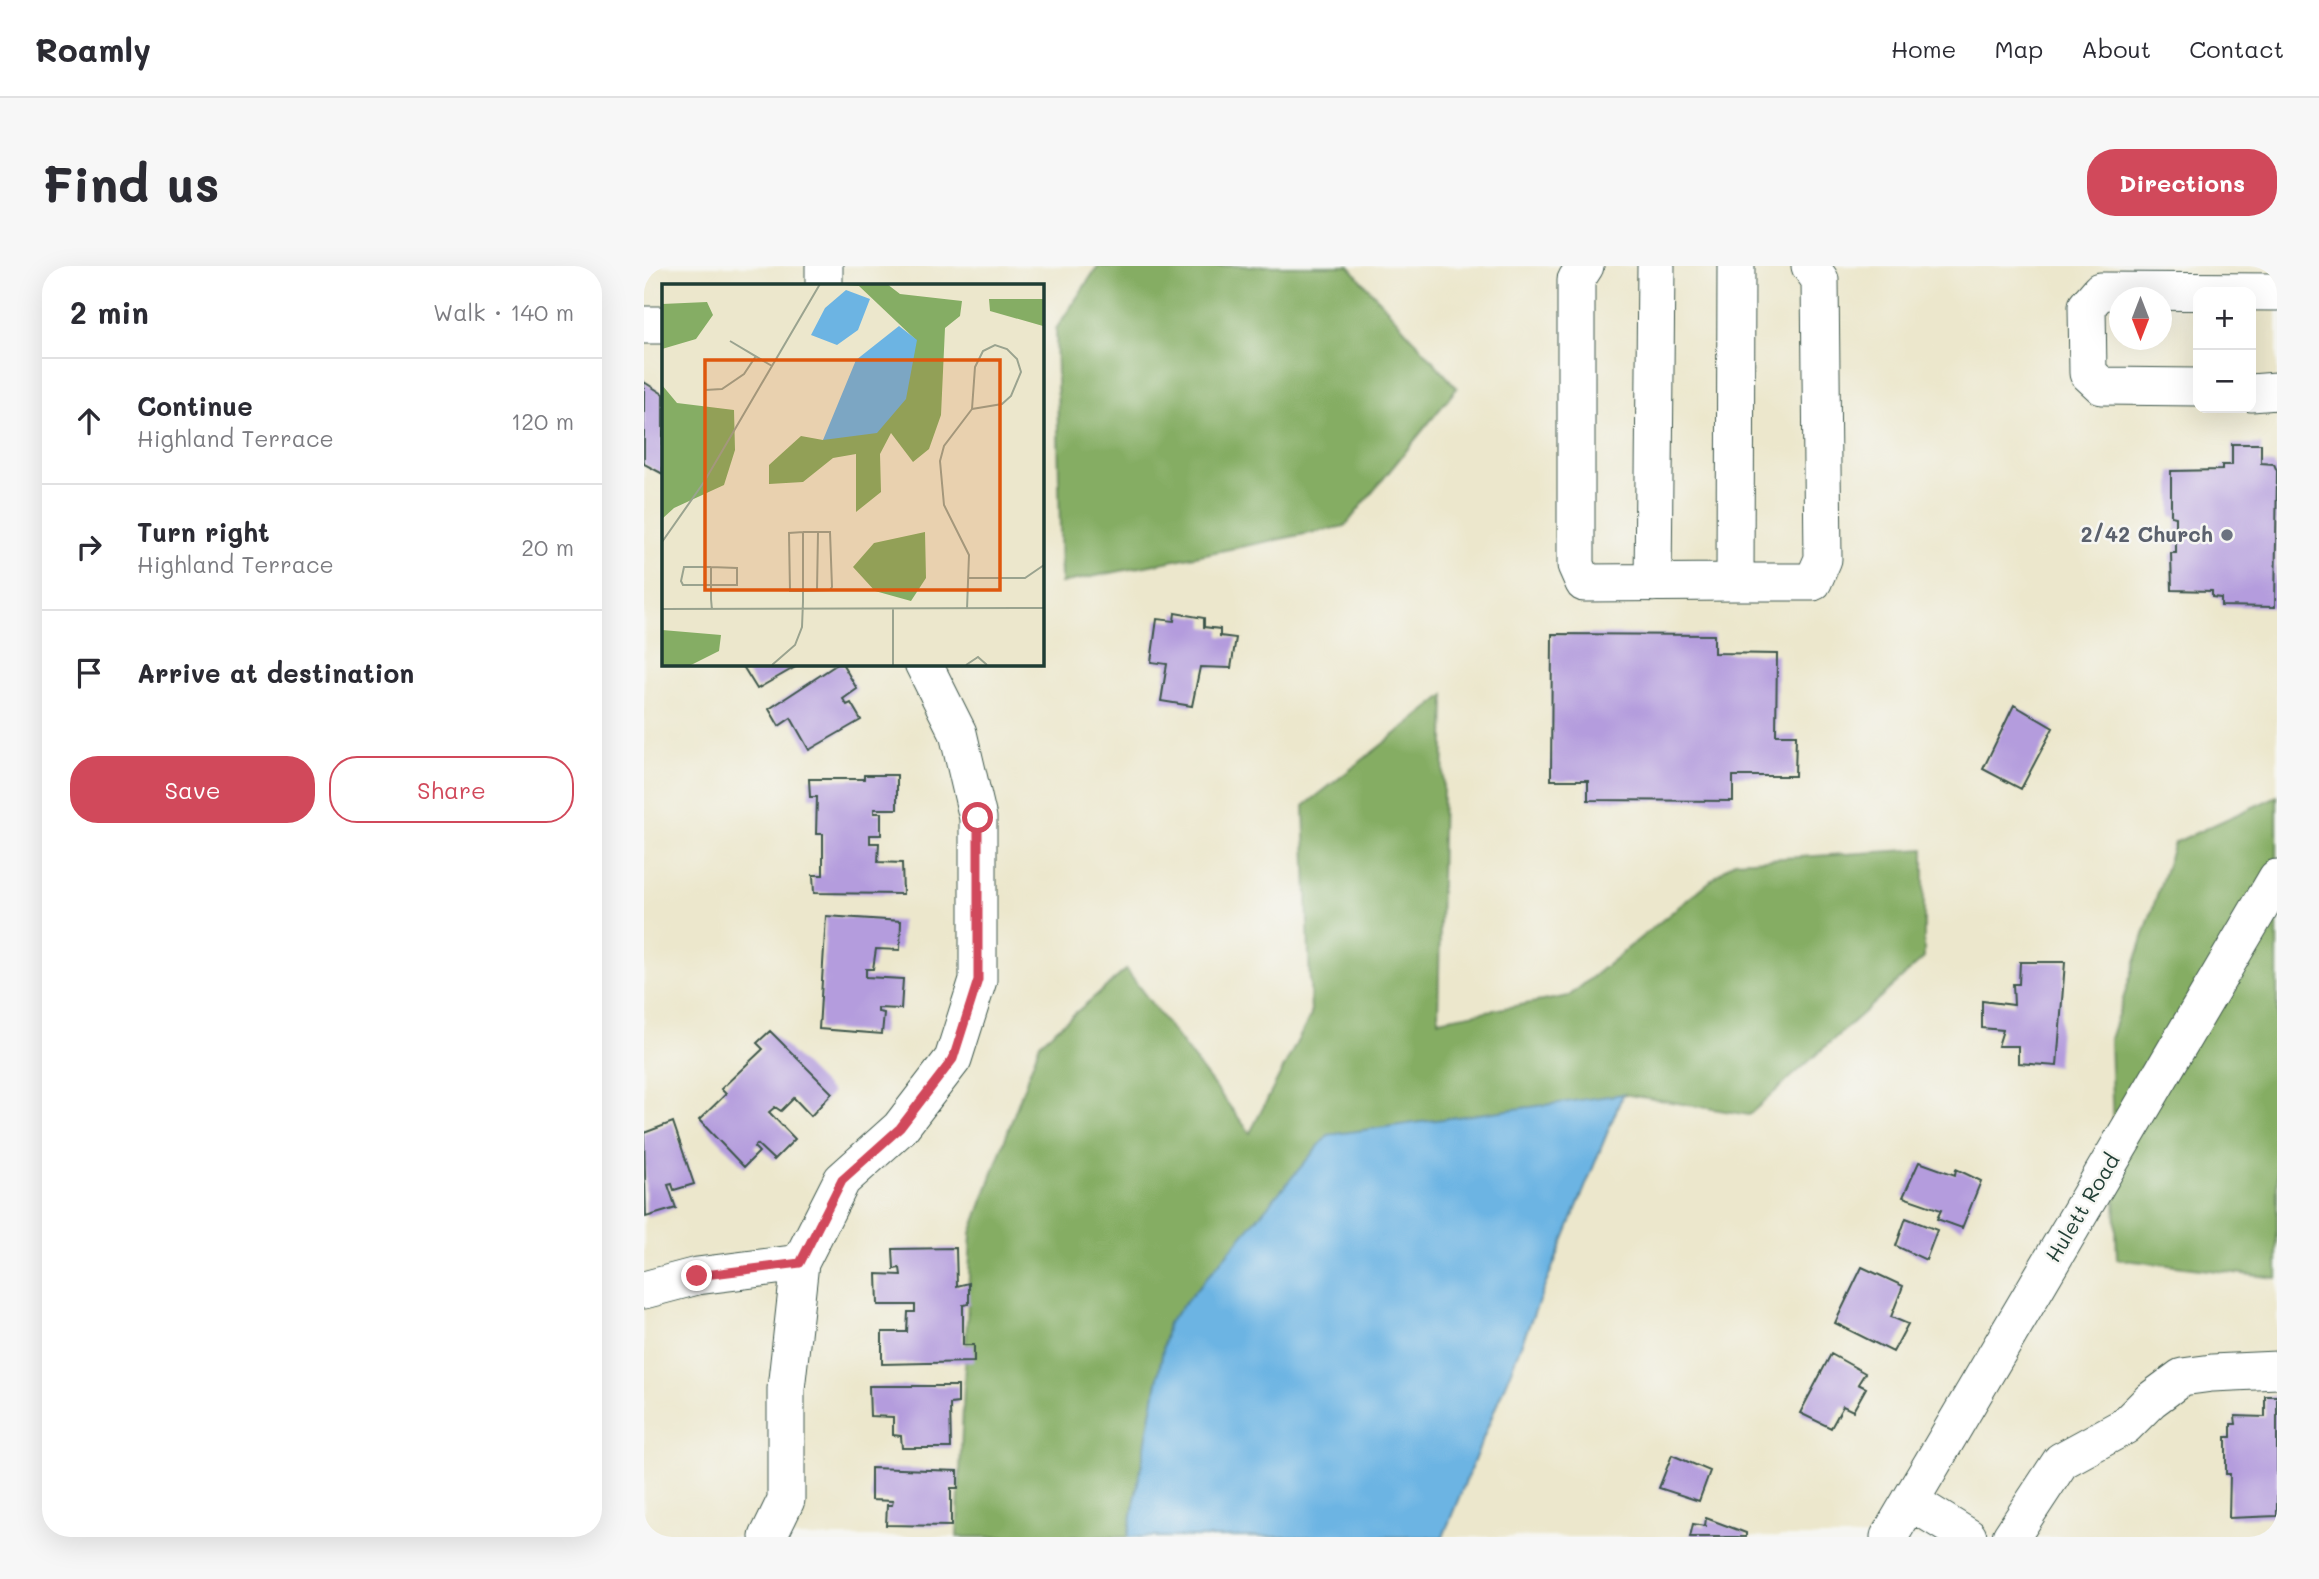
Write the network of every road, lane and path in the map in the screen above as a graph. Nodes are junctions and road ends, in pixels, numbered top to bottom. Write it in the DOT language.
graph roads {
  1 [pos="824,266"];
  2 [pos="1586,266"];
  3 [pos="1656,266"];
  4 [pos="1736,266"];
  5 [pos="1811,266"];
  6 [pos="2244,266"];
  7 [pos="824,284"];
  8 [pos="2245,287"];
  9 [pos="2193,292"];
  10 [pos="2256,292"];
  11 [pos="2277,292"];
  12 [pos="644,325"];
  13 [pos="662,325"];
  14 [pos="2193,387"];
  15 [pos="2277,391"];
  16 [pos="2256,393"];
  17 [pos="1735,582"];
  18 [pos="1653,583"];
  19 [pos="924,665"];
  20 [pos="2277,878"];
  21 [pos="800,1263"];
  22 [pos="644,1290"];
  23 [pos="2277,1370"];
  24 [pos="1910,1501"];
  25 [pos="768,1537"];
  26 [pos="1888,1537"];
  27 [pos="1968,1537"];
  28 [pos="2011,1537"];
  1 -- 7 [label="street"];
  2 -- 18 [label="street"];
  3 -- 18 [label="street"];
  4 -- 17 [label="street"];
  5 -- 17 [label="street"];
  6 -- 8 [label="street"];
  9 -- 14 [label="street"];
  10 -- 11 [label="street"];
  12 -- 13 [label="street"];
  15 -- 16 [label="street"];
  17 -- 18 [label="street"];
  19 -- 21 [label="street"];
  20 -- 24 [label="street, Hulett Road"];
  21 -- 22 [label="street"];
  21 -- 25 [label="street"];
  23 -- 28 [label="street"];
  24 -- 26 [label="street, Hulett Road"];
  24 -- 27 [label="street"];
}
